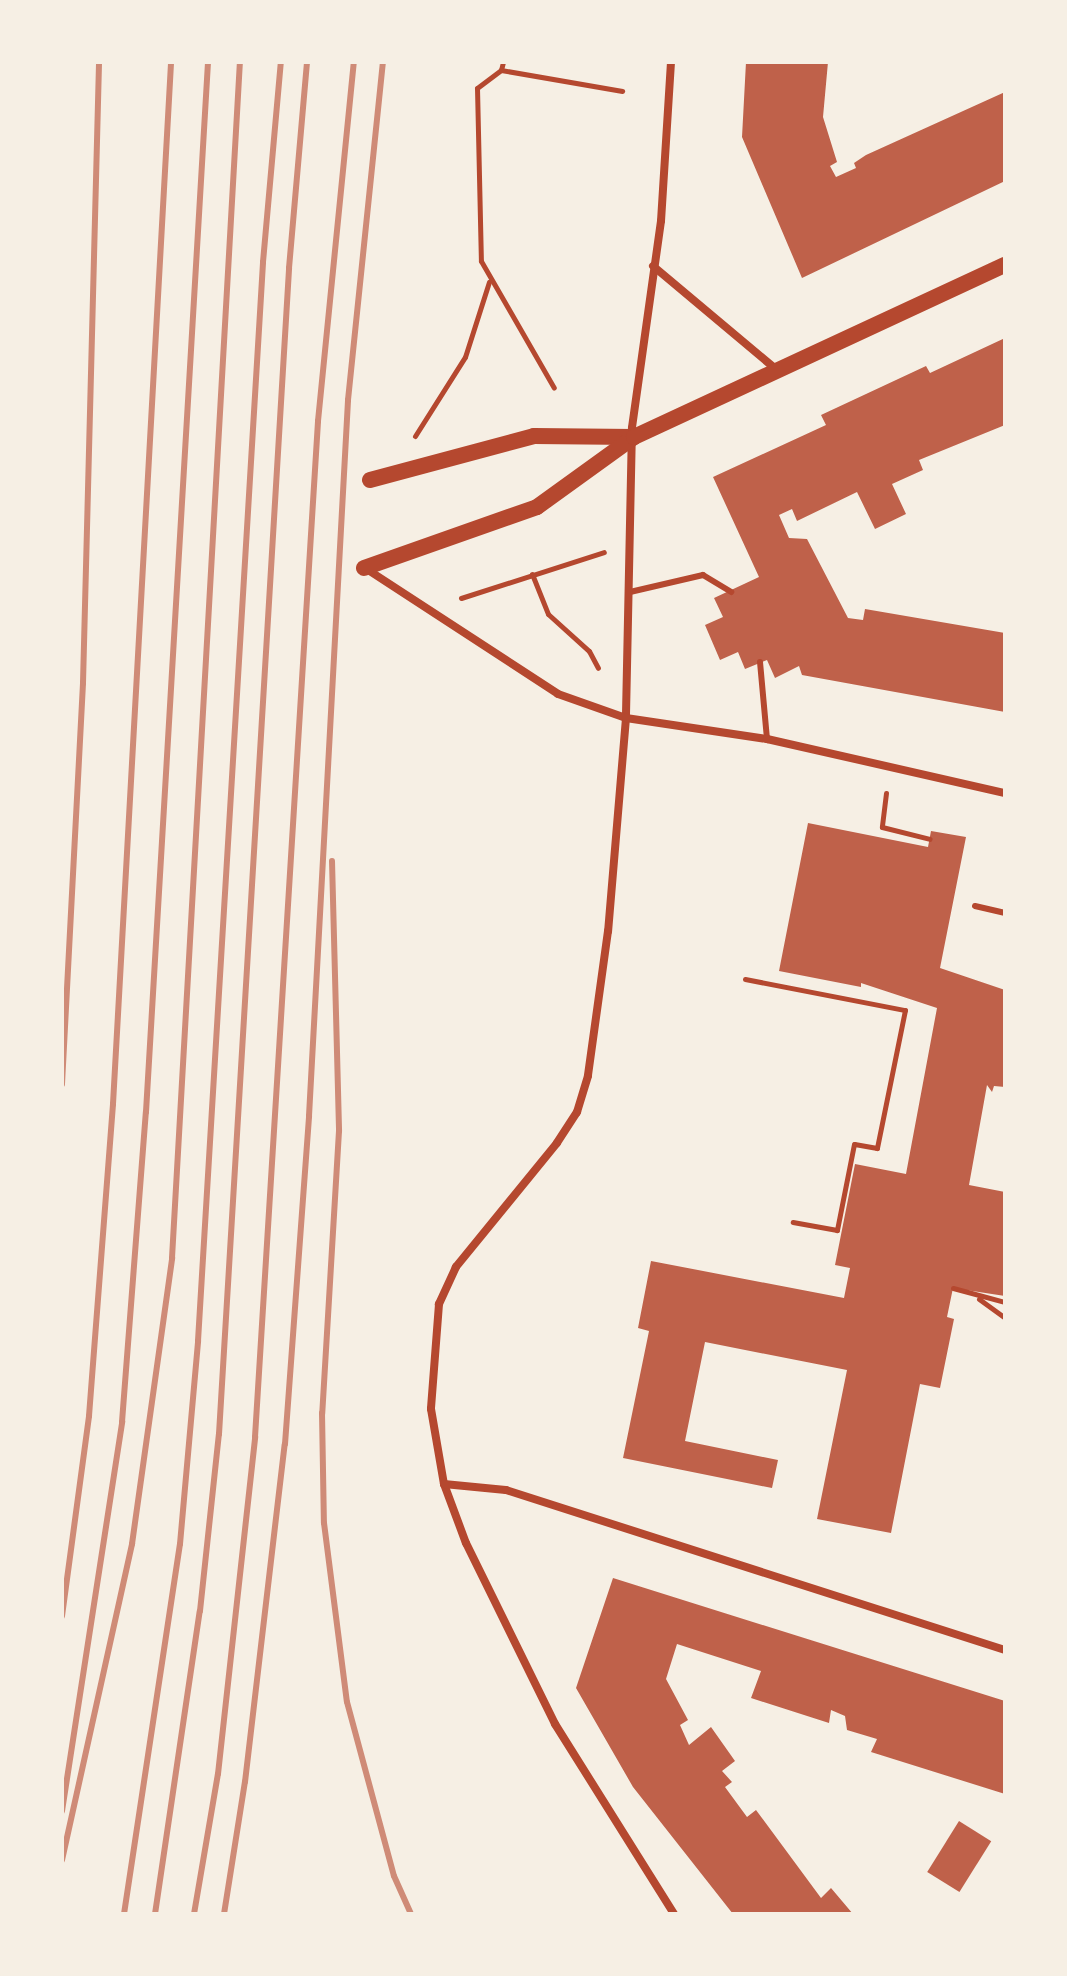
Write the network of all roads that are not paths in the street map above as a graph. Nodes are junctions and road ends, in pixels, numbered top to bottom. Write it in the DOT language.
graph roads {
  1 [pos="671,62"];
  2 [pos="1005,265"];
  3 [pos="653,266"];
  4 [pos="778,371"];
  5 [pos="634,437"];
  6 [pos="370,480"];
  7 [pos="364,568"];
  8 [pos="630,592"];
  9 [pos="731,592"];
  10 [pos="760,662"];
  11 [pos="626,718"];
  12 [pos="767,739"];
  13 [pos="1005,793"];
  14 [pos="975,906"];
  15 [pos="1005,913"];
  16 [pos="444,1484"];
  17 [pos="1005,1650"];
  18 [pos="674,1914"];
  1 -- 3 [label="street"];
  2 -- 4 [label="main road"];
  3 -- 4 [label="street"];
  3 -- 5 [label="street"];
  4 -- 5 [label="main road"];
  5 -- 6 [label="main road"];
  5 -- 7 [label="main road"];
  5 -- 8 [label="street"];
  7 -- 11 [label="street"];
  8 -- 9 [label="lane"];
  8 -- 11 [label="street"];
  10 -- 12 [label="lane"];
  11 -- 12 [label="street"];
  11 -- 16 [label="street"];
  12 -- 13 [label="street"];
  14 -- 15 [label="lane"];
  16 -- 17 [label="street"];
  16 -- 18 [label="street"];
}
